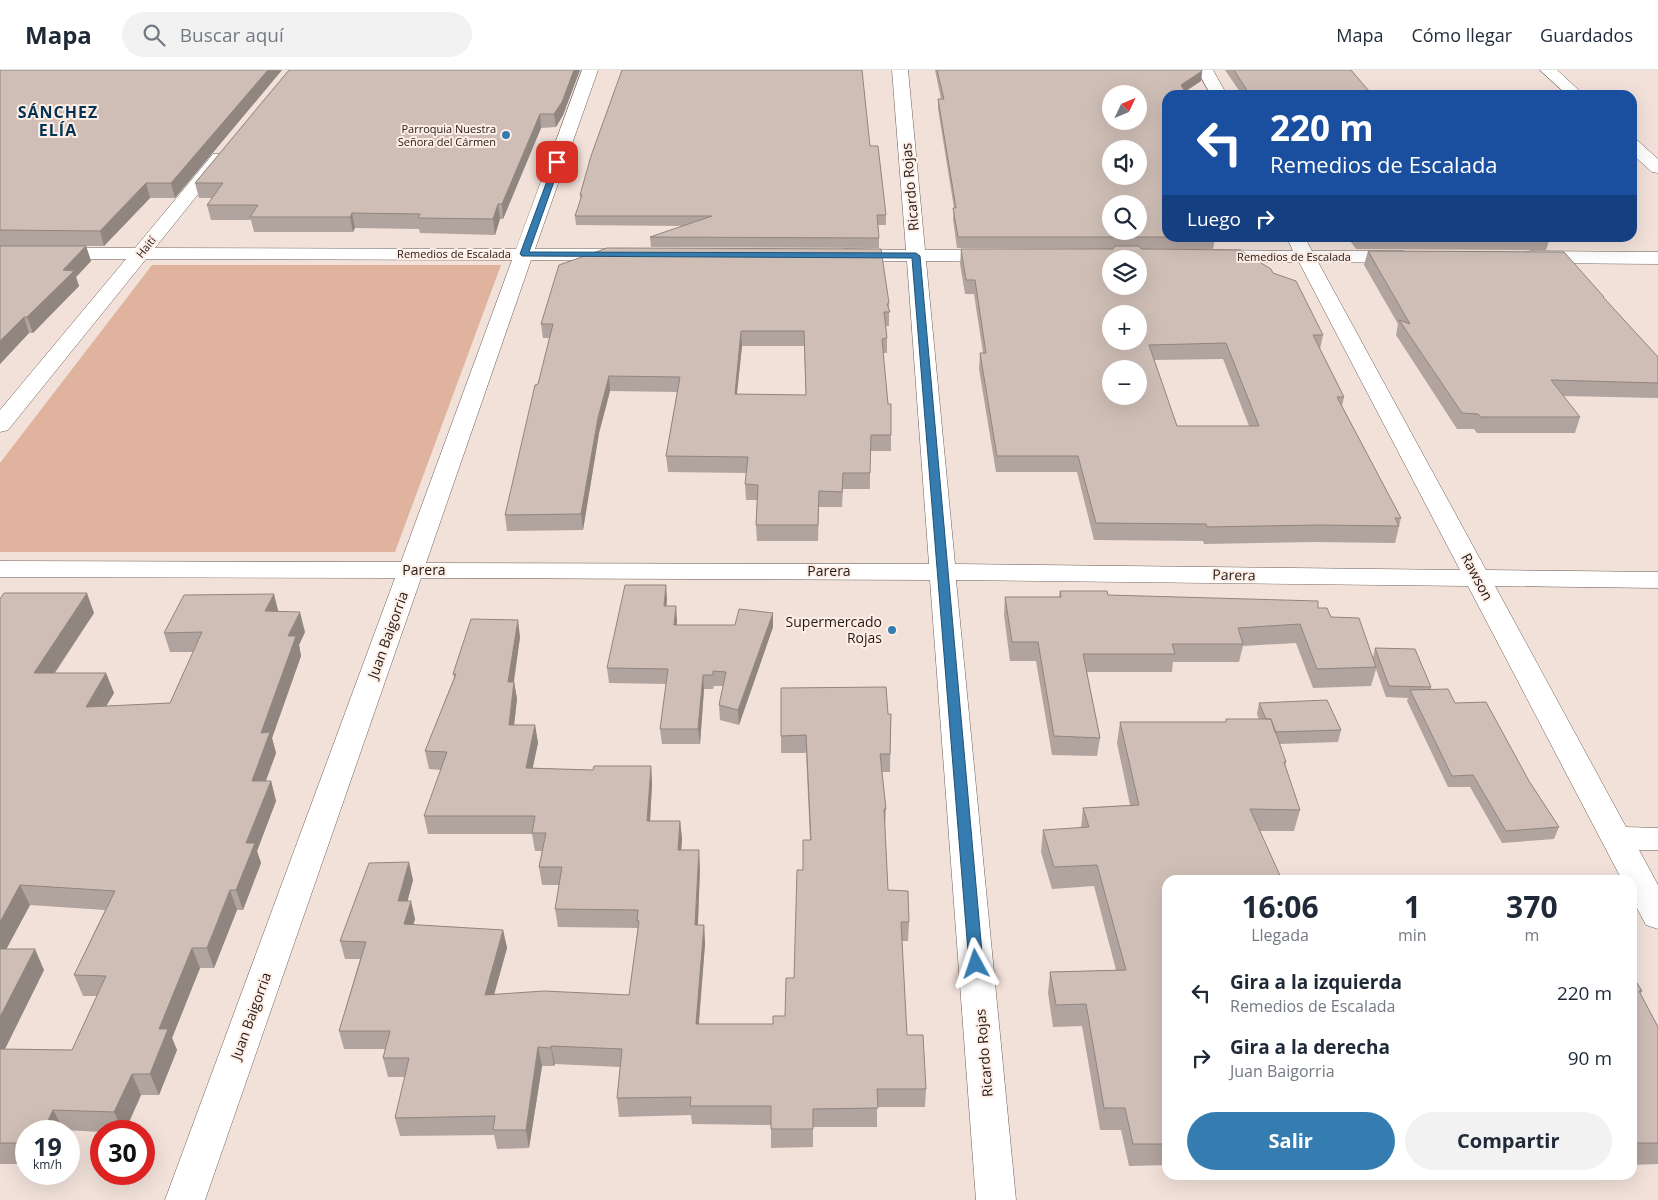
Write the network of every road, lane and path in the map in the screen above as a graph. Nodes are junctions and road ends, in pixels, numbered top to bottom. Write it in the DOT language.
graph roads {
  1 [pos="590,70"];
  2 [pos="900,70"];
  3 [pos="1206,70"];
  4 [pos="1548,70"];
  5 [pos="1216,90"];
  6 [pos="1570,90"];
  7 [pos="229,146"];
  8 [pos="1637,149"];
  9 [pos="1658,168"];
  10 [pos="1300,247"];
  11 [pos="0,253"];
  12 [pos="141,253"];
  13 [pos="524,254"];
  14 [pos="642,255"];
  15 [pos="828,255"];
  16 [pos="916,256"];
  17 [pos="1016,256"];
  18 [pos="1196,256"];
  19 [pos="1423,257"];
  20 [pos="1511,257"];
  21 [pos="1658,258"];
  22 [pos="0,425"];
  23 [pos="0,569"];
  24 [pos="412,570"];
  25 [pos="944,572"];
  26 [pos="1477,578"];
  27 [pos="1658,580"];
  28 [pos="1617,838"];
  29 [pos="1658,839"];
  30 [pos="1636,875"];
  31 [pos="1637,876"];
  32 [pos="1658,916"];
  33 [pos="184,1200"];
  34 [pos="996,1200"];
  1 -- 13 [label="street, Juan Baigorria"];
  2 -- 16 [label="street, Ricardo Rojas"];
  3 -- 5 [label="street"];
  4 -- 6 [label="street"];
  7 -- 12 [label="street, Haití"];
  8 -- 9 [label="street"];
  10 -- 18 [label="street, Remedios de Escalada"];
  10 -- 19 [label="street, Remedios de Escalada"];
  10 -- 26 [label="street, Rawson"];
  11 -- 12 [label="street, Remedios de Escalada"];
  12 -- 13 [label="street, Remedios de Escalada"];
  12 -- 22 [label="street, Haití"];
  13 -- 14 [label="street, Remedios de Escalada"];
  13 -- 24 [label="street, Juan Baigorria"];
  15 -- 16 [label="street"];
  16 -- 17 [label="street"];
  16 -- 25 [label="street, Ricardo Rojas"];
  20 -- 21 [label="street"];
  23 -- 24 [label="street, Parera"];
  24 -- 25 [label="street, Parera"];
  24 -- 33 [label="street, Juan Baigorria"];
  25 -- 26 [label="street, Parera"];
  25 -- 34 [label="street, Ricardo Rojas"];
  26 -- 27 [label="street, Parera"];
  26 -- 28 [label="street, Rawson"];
  28 -- 29 [label="street"];
  28 -- 30 [label="street, Rawson"];
  31 -- 32 [label="street, Rawson"];
}
